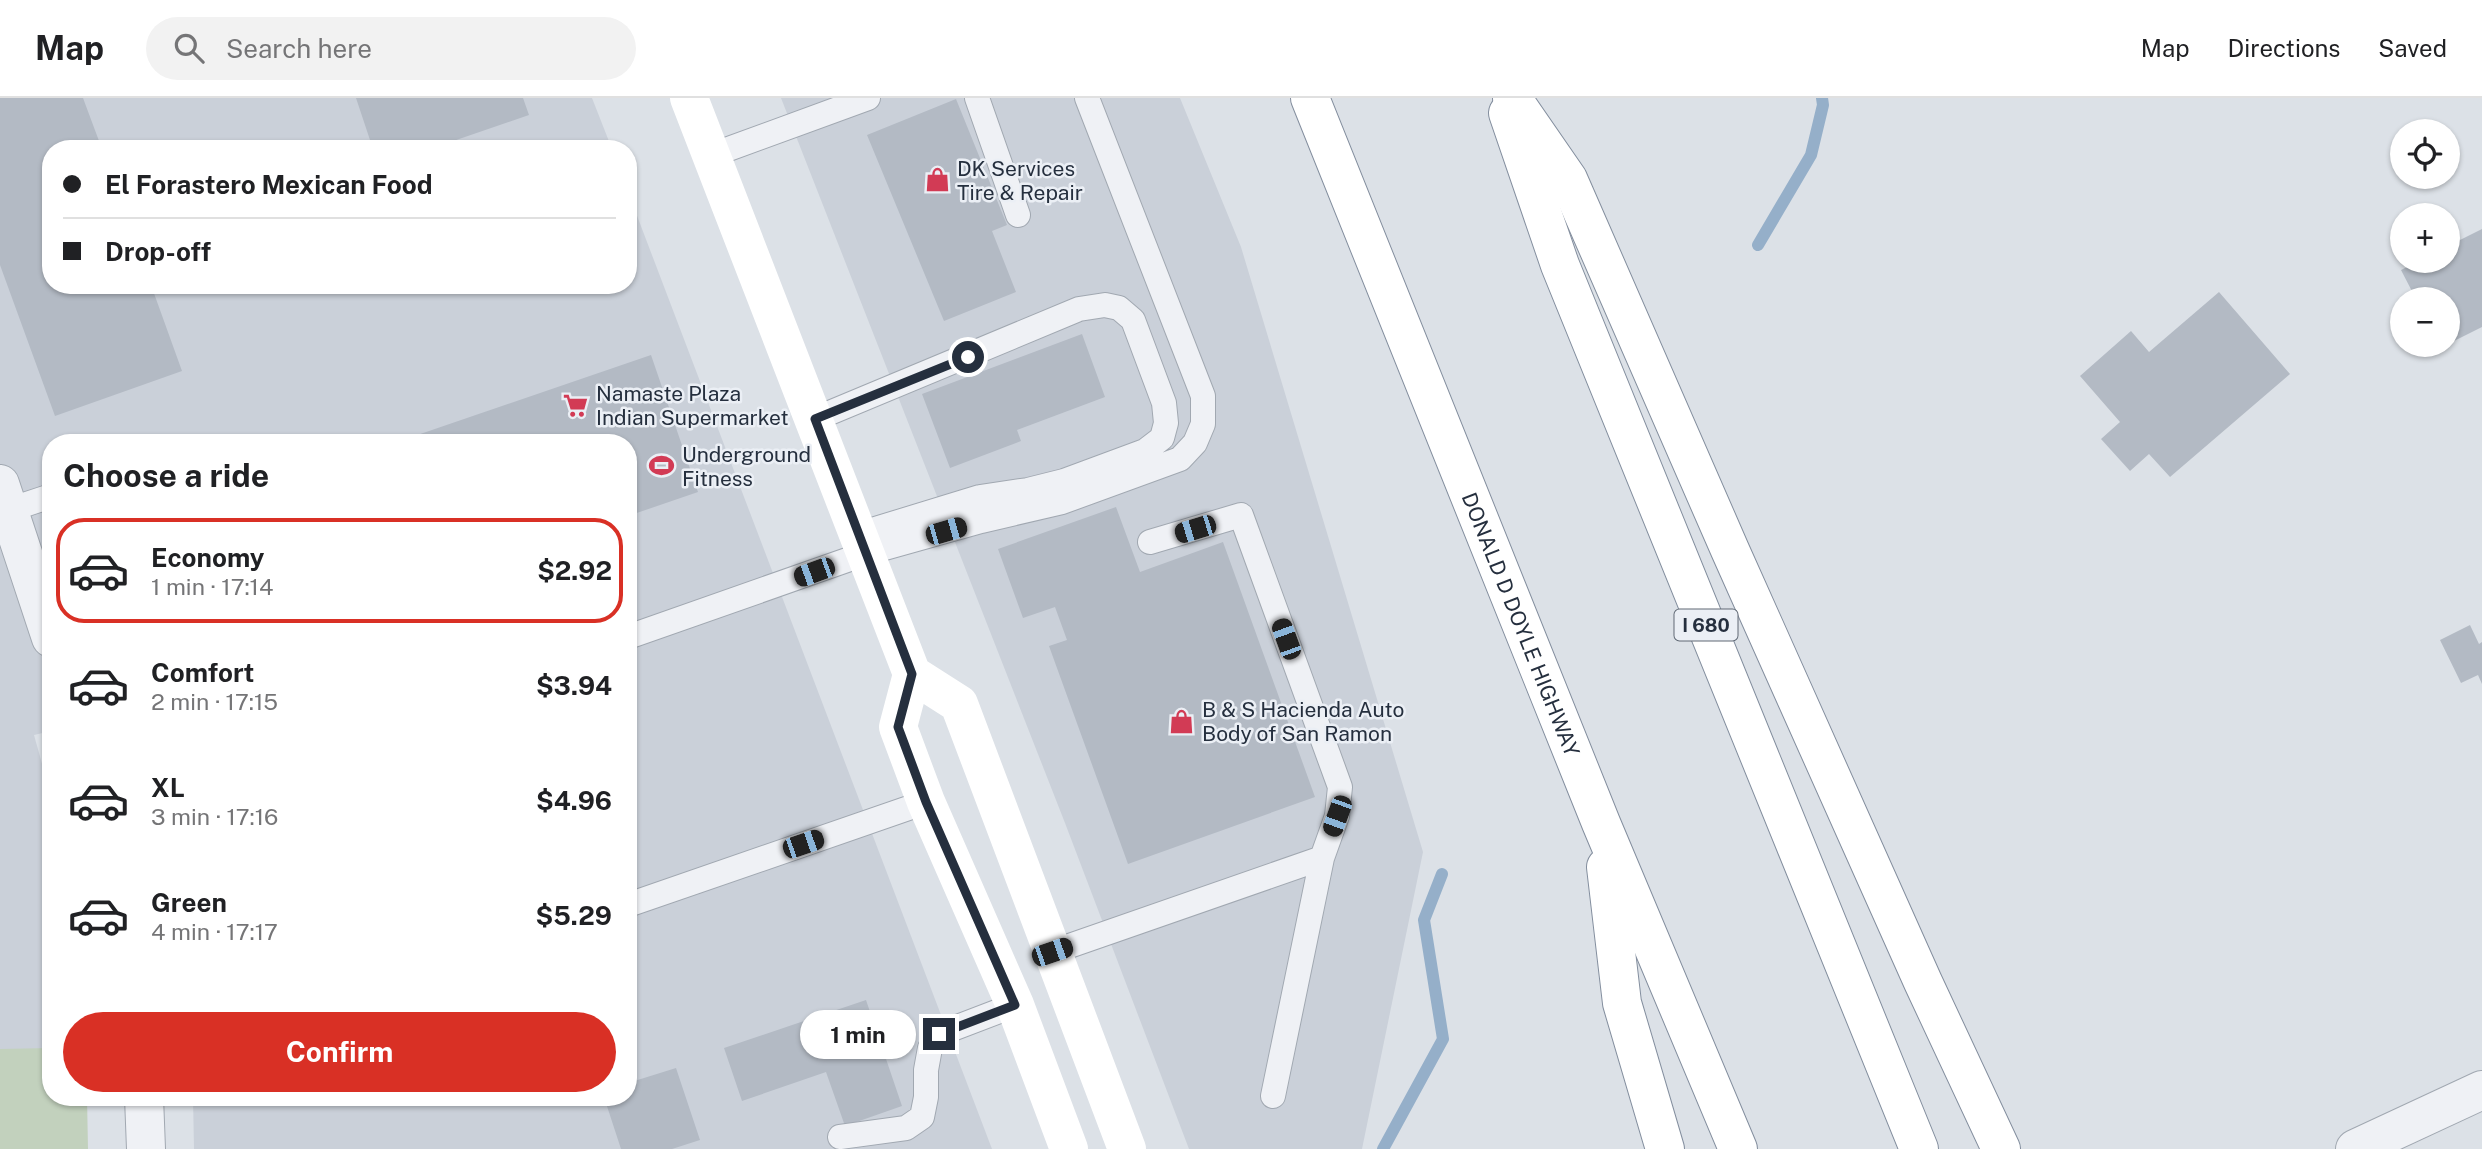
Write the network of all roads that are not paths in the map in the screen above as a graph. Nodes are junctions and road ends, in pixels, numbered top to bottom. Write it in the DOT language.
graph roads {
  1 [pos="689,98"];
  2 [pos="867,98"];
  3 [pos="977,98"];
  4 [pos="1087,98"];
  5 [pos="1310,98"];
  6 [pos="1503,98"];
  7 [pos="1512,98"];
  8 [pos="712,155"];
  9 [pos="1017,215"];
  10 [pos="815,419"];
  11 [pos="42,497"];
  12 [pos="3,502"];
  13 [pos="1150,542"];
  14 [pos="863,544"];
  15 [pos="42,612"];
  16 [pos="637,633"];
  17 [pos="912,674"];
  18 [pos="926,802"];
  19 [pos="1601,823"];
  20 [pos="1322,858"];
  21 [pos="637,902"];
  22 [pos="1052,952"];
  23 [pos="1015,1005"];
  24 [pos="2482,1090"];
  25 [pos="1273,1096"];
  26 [pos="144,1106"];
  27 [pos="840,1137"];
  28 [pos="146,1149"];
  29 [pos="1069,1149"];
  30 [pos="1127,1149"];
  31 [pos="1665,1149"];
  32 [pos="1738,1149"];
  33 [pos="1919,1149"];
  34 [pos="2001,1149"];
  35 [pos="2355,1149"];
  1 -- 8 [label="main road"];
  2 -- 8 [label="lane"];
  3 -- 9 [label="lane"];
  4 -- 14 [label="lane"];
  5 -- 19 [label="main road, DONALD D DOYLE HIGHWAY"];
  6 -- 33 [label="main road, I 680"];
  7 -- 34 [label="main road"];
  8 -- 10 [label="main road"];
  10 -- 14 [label="main road"];
  10 -- 14 [label="lane"];
  11 -- 12 [label="lane"];
  12 -- 15 [label="street"];
  13 -- 20 [label="lane"];
  14 -- 16 [label="lane"];
  14 -- 17 [label="main road"];
  17 -- 18 [label="main road"];
  17 -- 22 [label="main road"];
  18 -- 21 [label="lane"];
  18 -- 23 [label="main road"];
  19 -- 31 [label="main road"];
  19 -- 32 [label="main road, DONALD D DOYLE HIGHWAY"];
  20 -- 22 [label="lane"];
  20 -- 25 [label="lane"];
  22 -- 30 [label="main road"];
  23 -- 27 [label="lane"];
  23 -- 29 [label="main road"];
  24 -- 35 [label="street"];
  26 -- 28 [label="street"];
}
